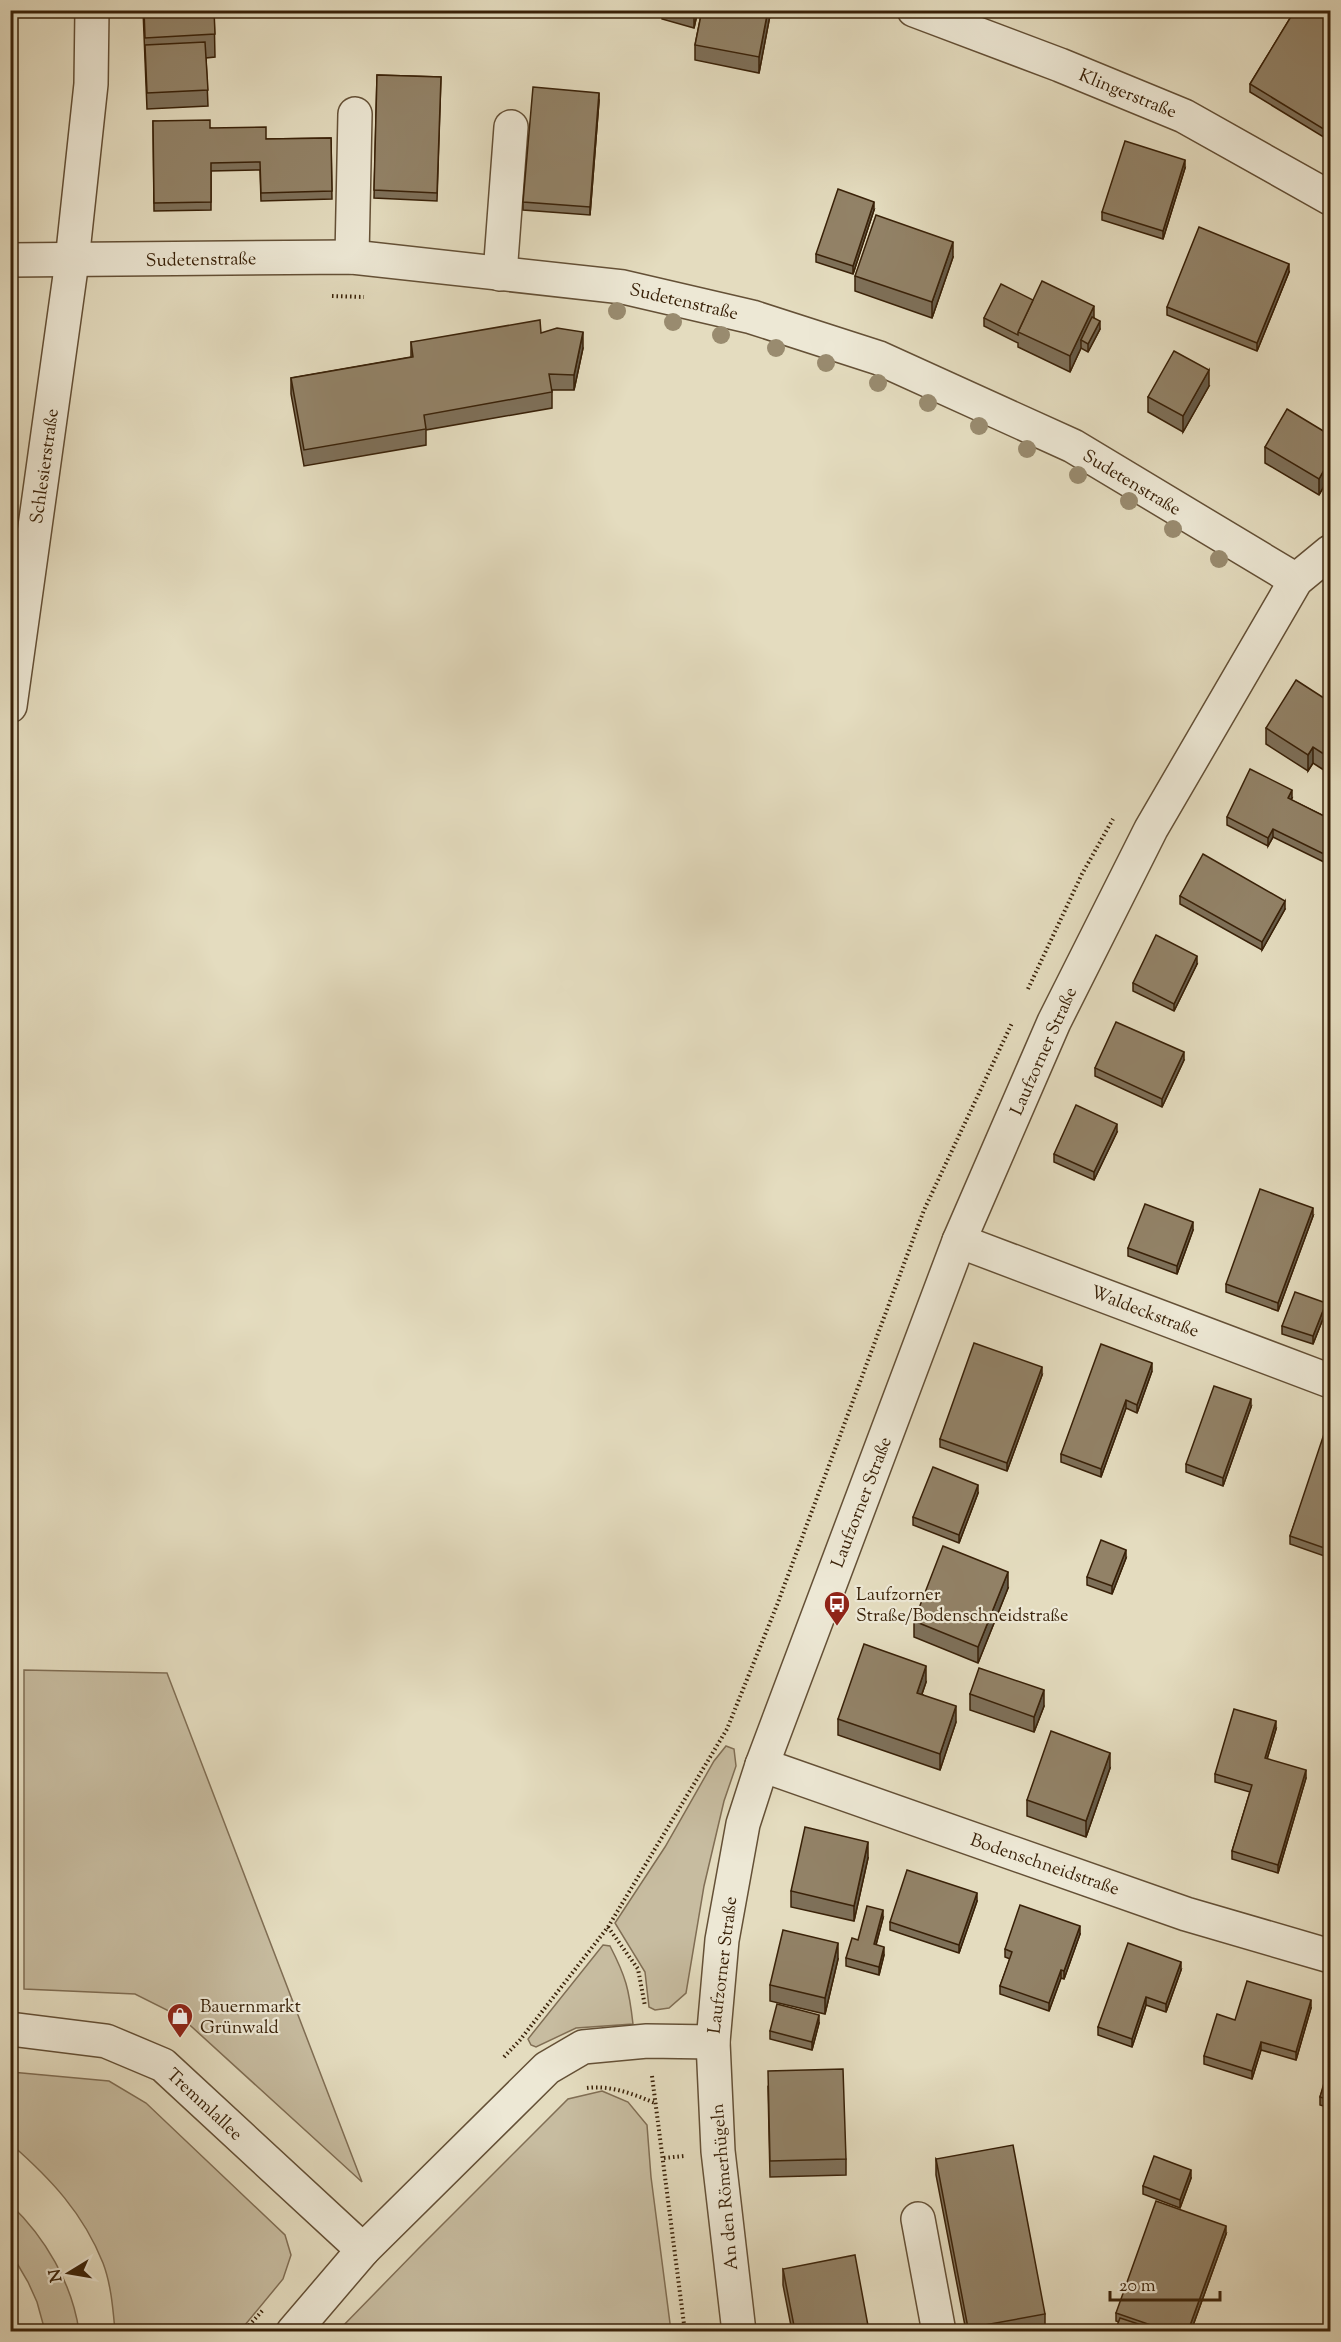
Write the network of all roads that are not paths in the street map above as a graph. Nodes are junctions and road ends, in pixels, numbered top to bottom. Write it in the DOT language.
graph roads {
  1 [pos="92,10"];
  2 [pos="914,10"];
  3 [pos="355,114"];
  4 [pos="511,127"];
  5 [pos="1330,198"];
  6 [pos="352,257"];
  7 [pos="10,260"];
  8 [pos="72,261"];
  9 [pos="500,273"];
  10 [pos="1330,552"];
  11 [pos="1296,580"];
  12 [pos="10,706"];
  13 [pos="959,1241"];
  14 [pos="1330,1381"];
  15 [pos="762,1765"];
  16 [pos="1330,1956"];
  17 [pos="10,2029"];
  18 [pos="713,2042"];
  19 [pos="918,2219"];
  20 [pos="363,2250"];
  21 [pos="293,2331"];
  22 [pos="739,2331"];
  23 [pos="939,2331"];
  1 -- 8 [label="street, Schlesierstraße"];
  2 -- 5 [label="street, Klingerstraße"];
  3 -- 6 [label="street"];
  4 -- 9 [label="street"];
  6 -- 8 [label="street, Sudetenstraße"];
  6 -- 9 [label="street, Sudetenstraße"];
  7 -- 8 [label="street, Sudetenstraße"];
  8 -- 12 [label="street, Schlesierstraße"];
  9 -- 11 [label="street, Sudetenstraße"];
  10 -- 11 [label="street, Laufzorner Straße"];
  11 -- 13 [label="street, Laufzorner Straße"];
  13 -- 14 [label="street, Waldeckstraße"];
  13 -- 15 [label="street, Laufzorner Straße"];
  15 -- 16 [label="street, Bodenschneidstraße"];
  15 -- 18 [label="street, Laufzorner Straße"];
  17 -- 20 [label="street, Tremmlallee"];
  18 -- 20 [label="street, Laufzorner Straße"];
  18 -- 22 [label="street, An den Römerhügeln"];
  19 -- 23 [label="street"];
  20 -- 21 [label="street, Laufzorner Straße"];
}
